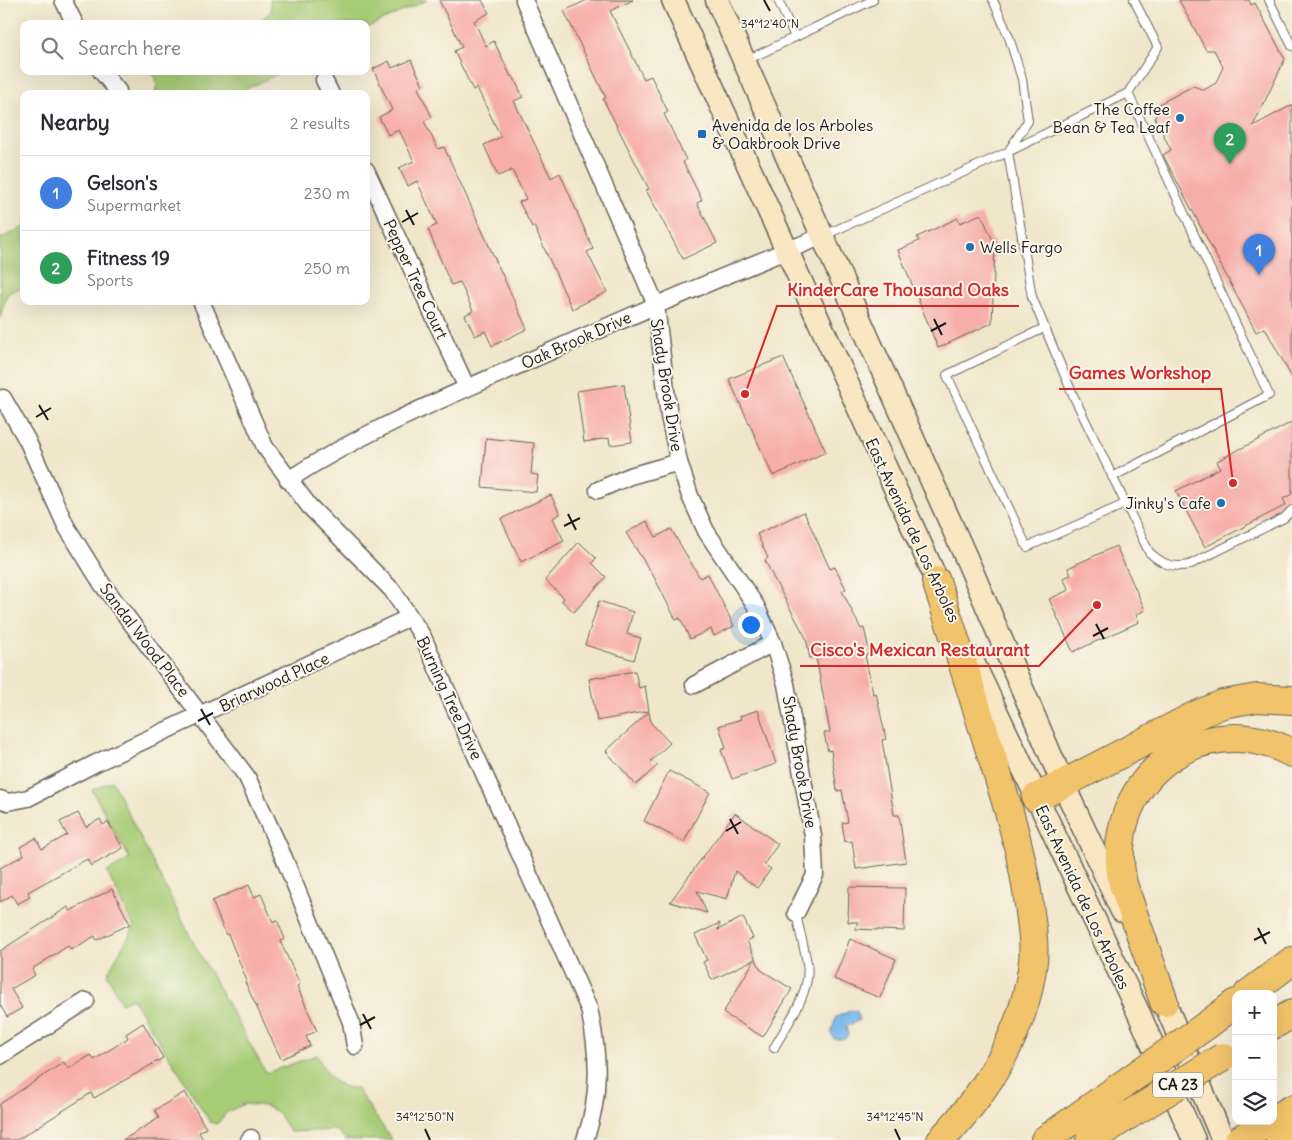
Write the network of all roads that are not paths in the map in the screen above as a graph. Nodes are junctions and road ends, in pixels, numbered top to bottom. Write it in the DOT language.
graph roads {
  1 [pos="63,0"];
  2 [pos="524,0"];
  3 [pos="673,0"];
  4 [pos="717,0"];
  5 [pos="778,0"];
  6 [pos="873,0"];
  7 [pos="993,0"];
  8 [pos="1134,0"];
  9 [pos="1269,0"];
  10 [pos="73,20"];
  11 [pos="794,37"];
  12 [pos="1292,46"];
  13 [pos="745,61"];
  14 [pos="104,75"];
  15 [pos="117,90"];
  16 [pos="1128,93"];
  17 [pos="1008,152"];
  18 [pos="370,179"];
  19 [pos="824,236"];
  20 [pos="785,251"];
  21 [pos="203,305"];
  22 [pos="656,305"];
  23 [pos="1044,328"];
  24 [pos="466,388"];
  25 [pos="3,398"];
  26 [pos="679,462"];
  27 [pos="1112,478"];
  28 [pos="288,480"];
  29 [pos="598,490"];
  30 [pos="1125,504"];
  31 [pos="1292,510"];
  32 [pos="936,581"];
  33 [pos="410,617"];
  34 [pos="773,643"];
  35 [pos="694,685"];
  36 [pos="1292,700"];
  37 [pos="202,716"];
  38 [pos="1292,753"];
  39 [pos="1064,784"];
  40 [pos="1036,798"];
  41 [pos="0,799"];
  42 [pos="796,913"];
  43 [pos="1292,961"];
  44 [pos="1253,990"];
  45 [pos="86,1001"];
  46 [pos="1164,1002"];
  47 [pos="1232,1006"];
  48 [pos="1292,1014"];
  49 [pos="1277,1023"];
  50 [pos="355,1046"];
  51 [pos="774,1048"];
  52 [pos="1229,1053"];
  53 [pos="0,1056"];
  54 [pos="1292,1109"];
  55 [pos="1292,1126"];
  56 [pos="1259,1128"];
  57 [pos="585,1140"];
  58 [pos="941,1140"];
  59 [pos="1045,1140"];
  60 [pos="1090,1140"];
  61 [pos="1194,1140"];
  62 [pos="1223,1140"];
  63 [pos="1280,1140"];
  1 -- 10 [label="street"];
  2 -- 22 [label="street, Shady Brook Drive"];
  3 -- 20 [label="main road, East Avenida de Los Arboles"];
  4 -- 13 [label="main road, East Avenida de Los Arboles"];
  5 -- 11 [label="lane"];
  6 -- 11 [label="lane"];
  7 -- 17 [label="lane"];
  8 -- 16 [label="lane"];
  9 -- 12 [label="lane"];
  11 -- 13 [label="lane"];
  13 -- 19 [label="main road, East Avenida de Los Arboles"];
  14 -- 15 [label="street"];
  16 -- 17 [label="lane, Oak Brook Drive"];
  16 -- 27 [label="lane"];
  17 -- 19 [label="lane, Oak Brook Drive"];
  17 -- 23 [label="lane"];
  18 -- 24 [label="street, Pepper Tree Court"];
  19 -- 20 [label="street, Oak Brook Drive"];
  19 -- 39 [label="main road, East Avenida de Los Arboles"];
  20 -- 22 [label="street, Oak Brook Drive"];
  20 -- 32 [label="main road, East Avenida de Los Arboles"];
  21 -- 28 [label="street, Burning Tree Drive"];
  22 -- 24 [label="street, Oak Brook Drive"];
  22 -- 26 [label="street, Shady Brook Drive"];
  23 -- 27 [label="lane"];
  23 -- 30 [label="lane"];
  24 -- 28 [label="street, Oak Brook Drive"];
  25 -- 37 [label="street, Sandal Wood Place"];
  26 -- 29 [label="street"];
  26 -- 34 [label="street, Shady Brook Drive"];
  27 -- 30 [label="lane"];
  28 -- 33 [label="street, Burning Tree Drive"];
  30 -- 31 [label="lane"];
  32 -- 40 [label="main road, East Avenida de Los Arboles"];
  32 -- 58 [label="highway"];
  33 -- 37 [label="street, Briarwood Place"];
  33 -- 57 [label="street, Burning Tree Drive"];
  34 -- 35 [label="street"];
  34 -- 42 [label="street, Shady Brook Drive"];
  36 -- 39 [label="highway"];
  37 -- 41 [label="street, Briarwood Place"];
  37 -- 50 [label="street, Sandal Wood Place"];
  38 -- 46 [label="highway"];
  39 -- 40 [label="highway"];
  39 -- 46 [label="main road, East Avenida de Los Arboles"];
  40 -- 61 [label="main road, East Avenida de Los Arboles"];
  42 -- 51 [label="lane"];
  43 -- 44 [label="highway"];
  45 -- 53 [label="street"];
  46 -- 62 [label="main road, East Avenida de Los Arboles"];
  47 -- 59 [label="highway, bridge"];
  48 -- 49 [label="highway"];
  52 -- 60 [label="highway, CA 23, bridge"];
  54 -- 56 [label="highway"];
  55 -- 63 [label="highway"];
}
